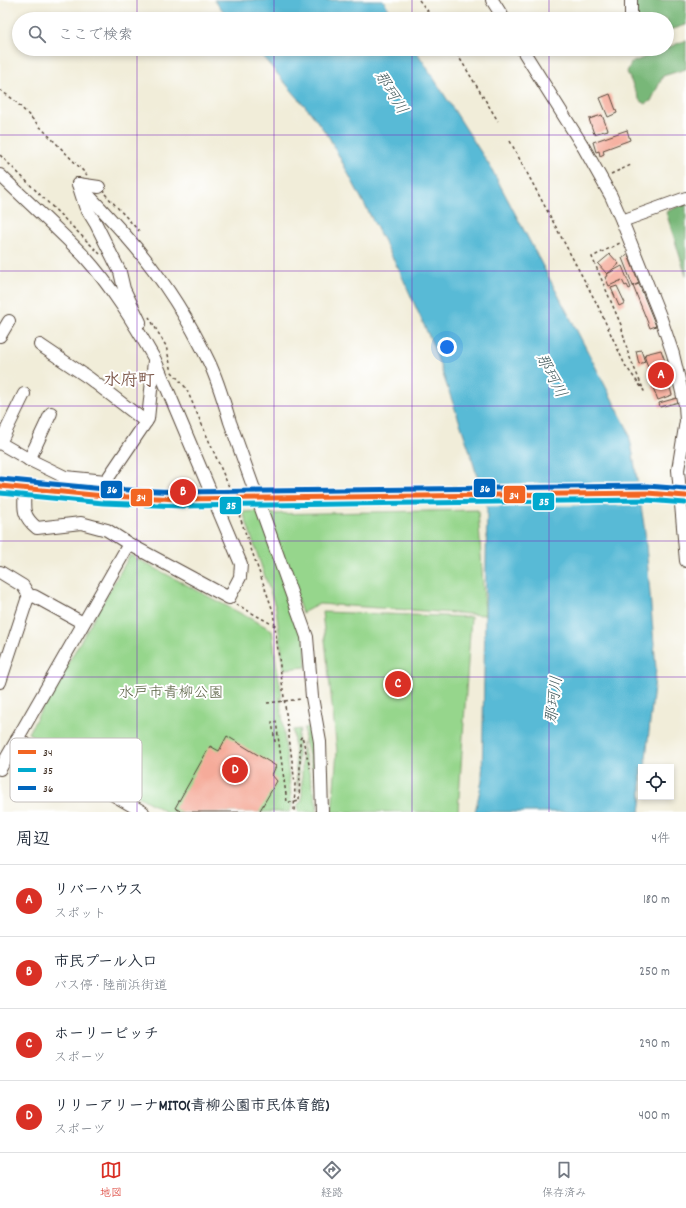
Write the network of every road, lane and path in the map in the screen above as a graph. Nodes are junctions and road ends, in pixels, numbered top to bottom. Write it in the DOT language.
graph roads {
  1 [pos="419,0"];
  2 [pos="492,0"];
  3 [pos="630,0"];
  4 [pos="428,12"];
  5 [pos="500,12"];
  6 [pos="631,12"];
  7 [pos="458,56"];
  8 [pos="526,56"];
  9 [pos="0,90"];
  10 [pos="498,121"];
  11 [pos="510,141"];
  12 [pos="631,165"];
  13 [pos="0,175"];
  14 [pos="601,178"];
  15 [pos="78,184"];
  16 [pos="99,187"];
  17 [pos="686,198"];
  18 [pos="622,221"];
  19 [pos="139,231"];
  20 [pos="629,238"];
  21 [pos="8,321"];
  22 [pos="141,335"];
  23 [pos="0,336"];
  24 [pos="40,345"];
  25 [pos="155,360"];
  26 [pos="24,394"];
  27 [pos="51,413"];
  28 [pos="146,422"];
  29 [pos="0,443"];
  30 [pos="30,460"];
  31 [pos="106,481"];
  32 [pos="0,486"];
  33 [pos="25,488"];
  34 [pos="683,495"];
  35 [pos="104,496"];
  36 [pos="129,544"];
  37 [pos="686,561"];
  38 [pos="0,572"];
  39 [pos="30,597"];
  40 [pos="233,602"];
  41 [pos="83,623"];
  42 [pos="275,626"];
  43 [pos="1,675"];
  44 [pos="312,697"];
  45 [pos="267,703"];
  46 [pos="18,738"];
  47 [pos="275,742"];
  48 [pos="10,751"];
  49 [pos="0,769"];
  50 [pos="311,772"];
  51 [pos="126,802"];
  52 [pos="143,812"];
  53 [pos="322,812"];
  1 -- 4 [label="path"];
  2 -- 5 [label="street"];
  3 -- 6 [label="street"];
  7 -- 10 [label="path"];
  8 -- 14 [label="street"];
  9 -- 16 [label="path"];
  11 -- 20 [label="path"];
  12 -- 14 [label="path"];
  13 -- 22 [label="street"];
  14 -- 18 [label="street"];
  15 -- 16 [label="street"];
  15 -- 22 [label="street"];
  15 -- 44 [label="street"];
  16 -- 19 [label="path"];
  17 -- 18 [label="street"];
  18 -- 20 [label="street"];
  20 -- 34 [label="street"];
  21 -- 23 [label="street"];
  22 -- 25 [label="street"];
  24 -- 28 [label="street"];
  25 -- 28 [label="street"];
  25 -- 36 [label="street"];
  26 -- 29 [label="street"];
  27 -- 30 [label="street"];
  28 -- 31 [label="street"];
  29 -- 30 [label="street"];
  30 -- 31 [label="street"];
  31 -- 35 [label="street"];
  32 -- 33 [label="main road"];
  33 -- 35 [label="main road"];
  33 -- 36 [label="street"];
  34 -- 35 [label="main road, bridge"];
  34 -- 37 [label="street"];
  36 -- 41 [label="street"];
  38 -- 39 [label="street"];
  39 -- 41 [label="street"];
  39 -- 43 [label="street"];
  40 -- 42 [label="path"];
  41 -- 46 [label="street"];
  44 -- 45 [label="path"];
  44 -- 53 [label="street"];
  47 -- 50 [label="path"];
  48 -- 49 [label="street"];
  51 -- 52 [label="street"];
}
